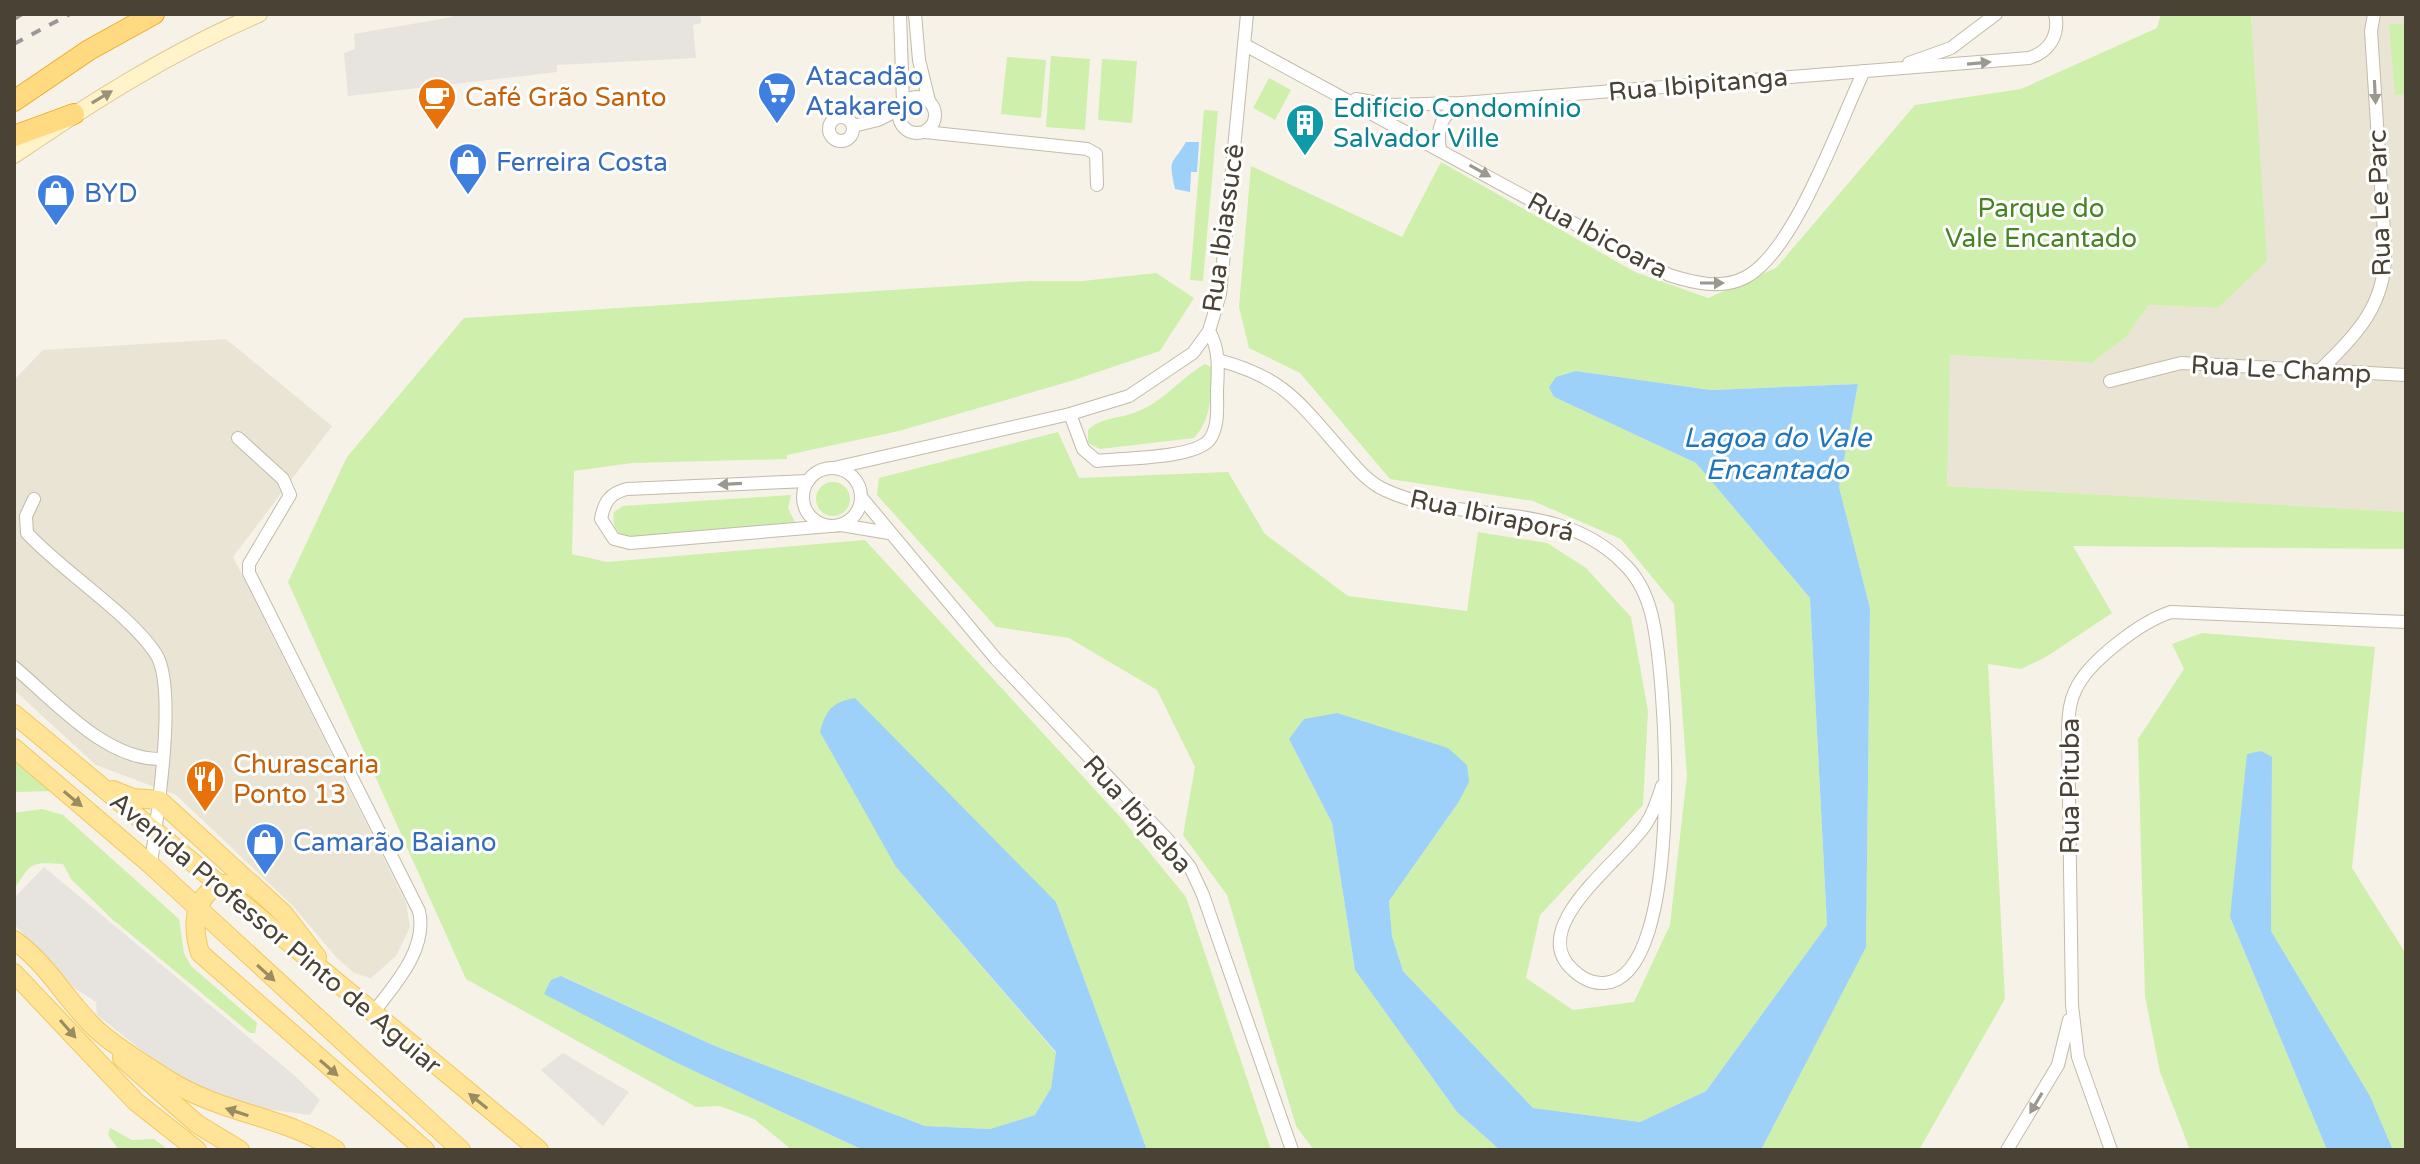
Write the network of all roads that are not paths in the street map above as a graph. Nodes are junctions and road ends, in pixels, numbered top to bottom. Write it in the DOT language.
graph roads {
  1 [pos="154,14"];
  2 [pos="259,14"];
  3 [pos="900,14"];
  4 [pos="915,14"];
  5 [pos="1247,14"];
  6 [pos="1996,14"];
  7 [pos="2055,14"];
  8 [pos="2374,14"];
  9 [pos="1245,45"];
  10 [pos="1885,69"];
  11 [pos="1864,71"];
  12 [pos="1337,95"];
  13 [pos="14,101"];
  14 [pos="1462,103"];
  15 [pos="901,106"];
  16 [pos="932,107"];
  17 [pos="74,114"];
  18 [pos="878,120"];
  19 [pos="853,126"];
  20 [pos="902,127"];
  21 [pos="925,132"];
  22 [pos="957,133"];
  23 [pos="14,136"];
  24 [pos="1440,149"];
  25 [pos="14,155"];
  26 [pos="1097,185"];
  27 [pos="1209,331"];
  28 [pos="1218,360"];
  29 [pos="2320,370"];
  30 [pos="2406,375"];
  31 [pos="2110,381"];
  32 [pos="1070,414"];
  33 [pos="238,438"];
  34 [pos="890,458"];
  35 [pos="834,468"];
  36 [pos="808,481"];
  37 [pos="856,481"];
  38 [pos="861,497"];
  39 [pos="34,499"];
  40 [pos="835,526"];
  41 [pos="889,533"];
  42 [pos="2406,622"];
  43 [pos="14,667"];
  44 [pos="14,714"];
  45 [pos="14,748"];
  46 [pos="162,759"];
  47 [pos="99,785"];
  48 [pos="1662,786"];
  49 [pos="159,800"];
  50 [pos="155,832"];
  51 [pos="151,865"];
  52 [pos="221,884"];
  53 [pos="253,885"];
  54 [pos="197,909"];
  55 [pos="14,940"];
  56 [pos="14,973"];
  57 [pos="340,988"];
  58 [pos="2072,1005"];
  59 [pos="372,1014"];
  60 [pos="96,1030"];
  61 [pos="2053,1074"];
  62 [pos="2083,1075"];
  63 [pos="533,1147"];
  64 [pos="197,1150"];
  65 [pos="240,1150"];
  66 [pos="336,1150"];
  67 [pos="425,1150"];
  68 [pos="461,1150"];
  69 [pos="1292,1150"];
  70 [pos="2007,1150"];
  71 [pos="2111,1150"];
  1 -- 13 [label="highway"];
  17 -- 2 [label="main road, one-way"];
  3 -- 15 [label="street"];
  4 -- 16 [label="street"];
  5 -- 9 [label="street, Rua Ibiassucê"];
  6 -- 10 [label="street, Rua Ibipitanga"];
  10 -- 7 [label="street, Rua Ibipitanga, one-way"];
  8 -- 29 [label="street, Rua Le Parc, one-way"];
  9 -- 12 [label="street, Rua Ibicoara"];
  9 -- 27 [label="street, Rua Ibiassucê"];
  10 -- 11 [label="street, Rua Ibipitanga"];
  11 -- 14 [label="street, Rua Ibipitanga"];
  24 -- 11 [label="street, Rua Ibicoara, one-way"];
  12 -- 14 [label="street, Rua Ibipitanga"];
  12 -- 24 [label="street, Rua Ibicoara"];
  14 -- 24 [label="street"];
  15 -- 16 [label="street"];
  15 -- 18 [label="street"];
  15 -- 20 [label="street"];
  16 -- 21 [label="street"];
  16 -- 22 [label="street"];
  17 -- 23 [label="highway"];
  17 -- 25 [label="main road"];
  18 -- 19 [label="street"];
  18 -- 20 [label="street"];
  20 -- 21 [label="street"];
  21 -- 22 [label="street"];
  22 -- 26 [label="street"];
  27 -- 28 [label="street"];
  27 -- 32 [label="street, Rua Ibiassucê"];
  28 -- 32 [label="street"];
  28 -- 48 [label="street, Rua Ibiraporá"];
  29 -- 30 [label="street, Rua Le Champ"];
  29 -- 31 [label="street, Rua Le Champ"];
  32 -- 34 [label="street, Rua Ibiassucê"];
  33 -- 59 [label="street"];
  34 -- 35 [label="street, Rua Ibiassucê"];
  34 -- 37 [label="street, Rua Ibiassucê"];
  35 -- 36 [label="street"];
  35 -- 37 [label="street"];
  36 -- 40 [label="street"];
  36 -- 40 [label="street, one-way"];
  37 -- 38 [label="street"];
  38 -- 40 [label="street"];
  38 -- 41 [label="street, Rua Ibipeba"];
  39 -- 46 [label="street"];
  40 -- 41 [label="street"];
  41 -- 69 [label="street, Rua Ibipeba"];
  42 -- 58 [label="street, Rua Pituba"];
  43 -- 46 [label="street"];
  44 -- 47 [label="main road, Avenida Professor Pinto de Aguiar"];
  45 -- 51 [label="main road, Avenida Professor Pinto de Aguiar, one-way"];
  46 -- 49 [label="street"];
  47 -- 49 [label="main road"];
  47 -- 50 [label="main road, Avenida Professor Pinto de Aguiar"];
  48 -- 48 [label="street, Rua Ibiraporá"];
  49 -- 50 [label="street"];
  49 -- 53 [label="main road"];
  50 -- 51 [label="street"];
  50 -- 52 [label="main road, Avenida Professor Pinto de Aguiar"];
  51 -- 54 [label="main road, Avenida Professor Pinto de Aguiar"];
  52 -- 53 [label="main road"];
  52 -- 54 [label="main road"];
  52 -- 57 [label="main road, Avenida Professor Pinto de Aguiar"];
  53 -- 57 [label="main road"];
  54 -- 67 [label="main road, one-way"];
  54 -- 68 [label="main road, Avenida Professor Pinto de Aguiar, one-way"];
  55 -- 60 [label="main road"];
  56 -- 64 [label="main road, one-way"];
  57 -- 59 [label="main road, Avenida Professor Pinto de Aguiar"];
  58 -- 61 [label="street, Rua Pituba"];
  58 -- 62 [label="street, Rua Pituba"];
  63 -- 59 [label="main road, Avenida Professor Pinto de Aguiar, one-way"];
  60 -- 65 [label="main road"];
  66 -- 60 [label="main road, one-way"];
  61 -- 62 [label="street"];
  61 -- 70 [label="street, Rua Pituba, one-way"];
  62 -- 71 [label="street, Rua Pituba"];
}
